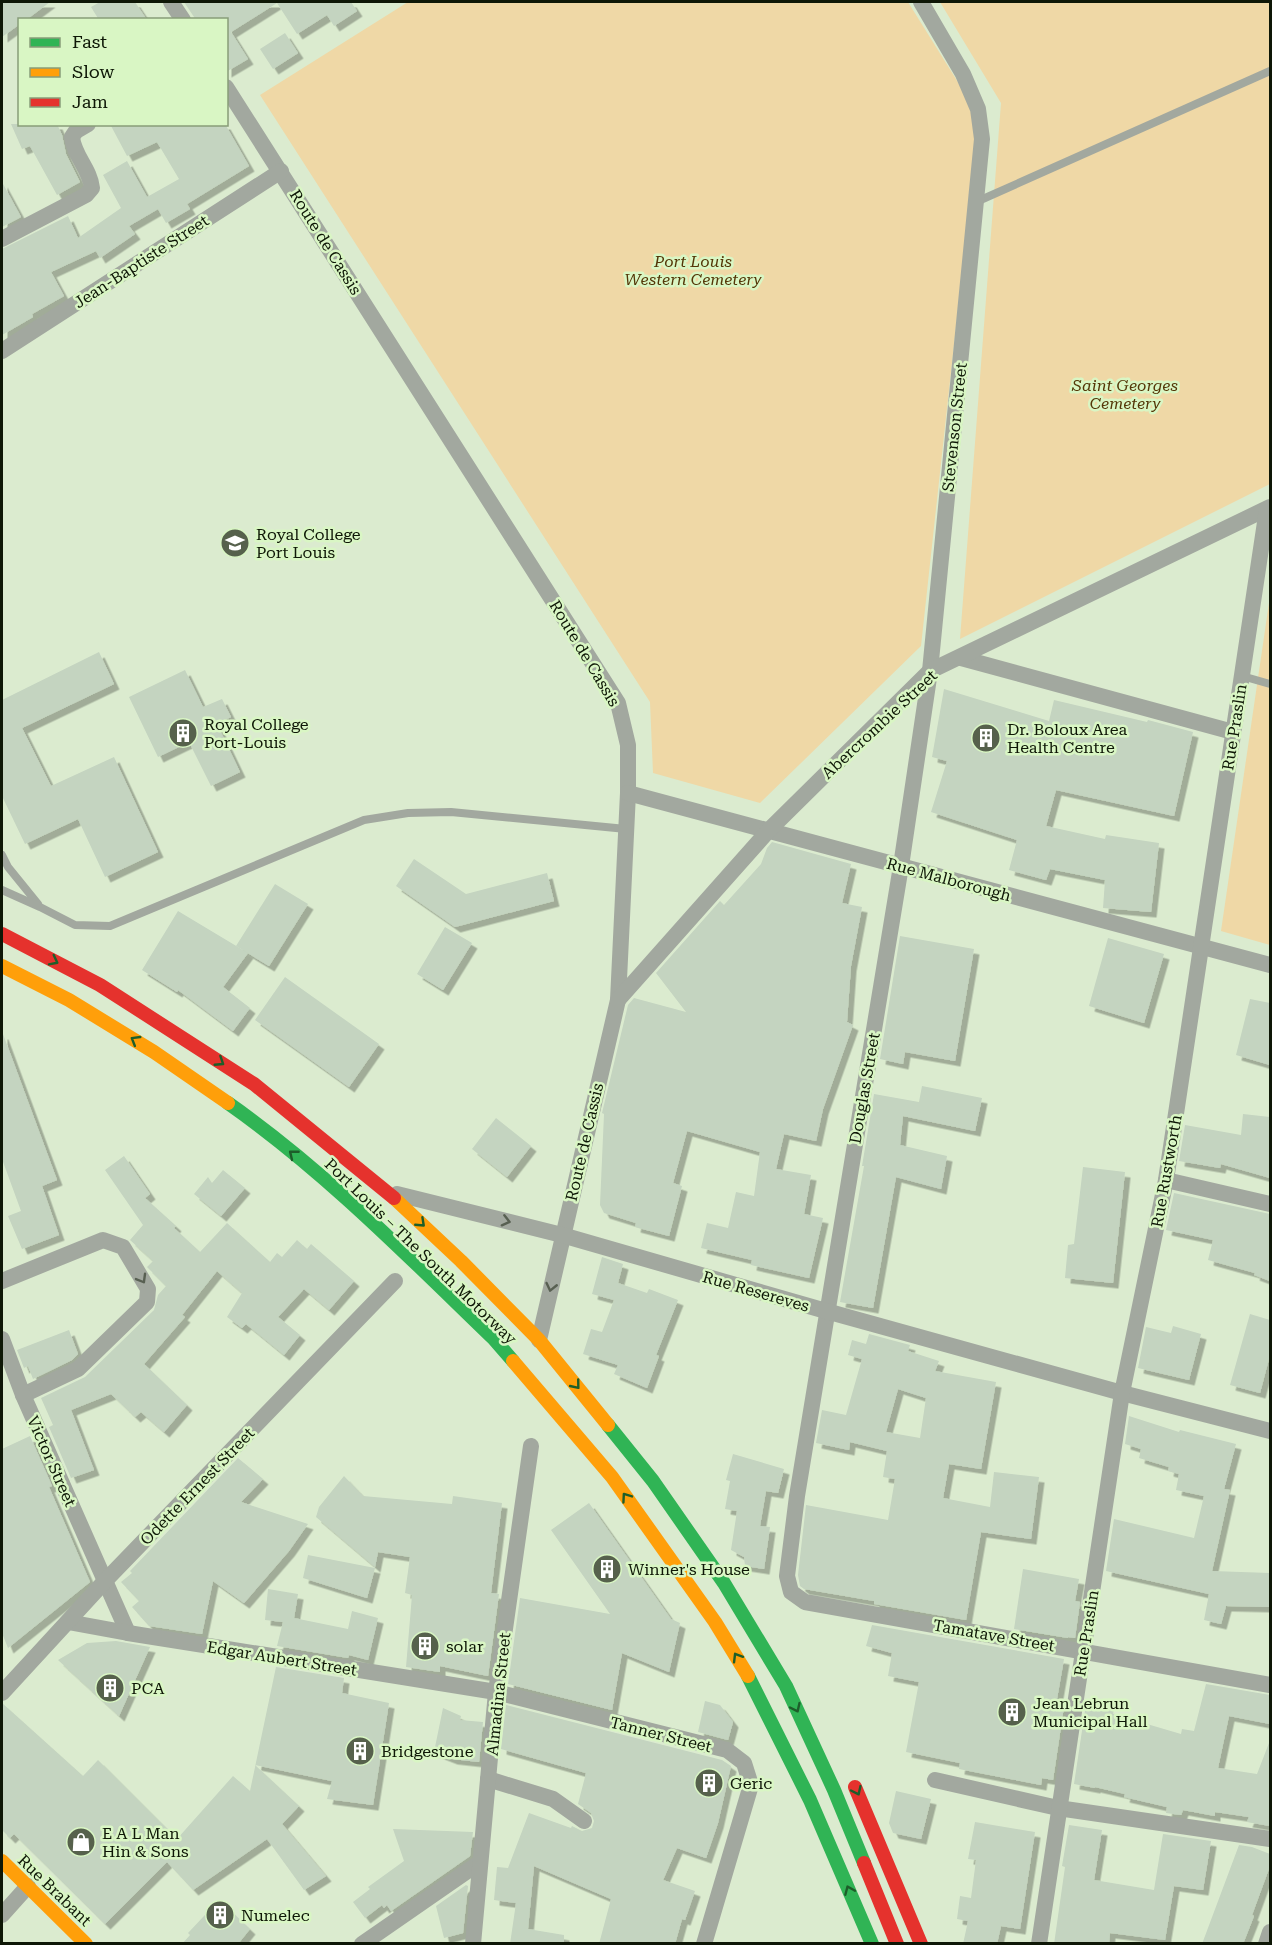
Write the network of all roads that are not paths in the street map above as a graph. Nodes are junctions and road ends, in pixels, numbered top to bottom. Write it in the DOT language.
graph roads {
  1 [pos="171,2"];
  2 [pos="921,2"];
  3 [pos="182,18"];
  4 [pos="1270,71"];
  5 [pos="228,90"];
  6 [pos="85,126"];
  7 [pos="281,171"];
  8 [pos="976,202"];
  9 [pos="2,239"];
  10 [pos="2,351"];
  11 [pos="1269,508"];
  12 [pos="961,658"];
  13 [pos="930,671"];
  14 [pos="1242,676"];
  15 [pos="1270,684"];
  16 [pos="1233,732"];
  17 [pos="628,792"];
  18 [pos="626,829"];
  19 [pos="769,830"];
  20 [pos="2,855"];
  21 [pos="901,866"];
  22 [pos="2,890"];
  23 [pos="40,907"];
  24 [pos="2,934"];
  25 [pos="1201,946"];
  26 [pos="1270,965"];
  27 [pos="2,966"];
  28 [pos="618,1000"];
  29 [pos="1166,1180"];
  30 [pos="388,1192"];
  31 [pos="1270,1204"];
  32 [pos="562,1234"];
  33 [pos="2,1281"];
  34 [pos="395,1281"];
  35 [pos="826,1311"];
  36 [pos="2,1340"];
  37 [pos="539,1340"];
  38 [pos="1122,1393"];
  39 [pos="23,1395"];
  40 [pos="1270,1431"];
  41 [pos="531,1446"];
  42 [pos="652,1481"];
  43 [pos="105,1581"];
  44 [pos="746,1593"];
  45 [pos="68,1622"];
  46 [pos="128,1633"];
  47 [pos="1083,1651"];
  48 [pos="1270,1685"];
  49 [pos="756,1689"];
  50 [pos="496,1692"];
  51 [pos="2,1693"];
  52 [pos="850,1778"];
  53 [pos="489,1779"];
  54 [pos="936,1780"];
  55 [pos="1058,1808"];
  56 [pos="584,1821"];
  57 [pos="1270,1839"];
  58 [pos="2,1861"];
  59 [pos="479,1863"];
  60 [pos="28,1886"];
  61 [pos="2,1915"];
  62 [pos="847,1921"];
  63 [pos="1270,1932"];
  64 [pos="86,1944"];
  65 [pos="362,1944"];
  66 [pos="473,1944"];
  67 [pos="704,1944"];
  68 [pos="872,1944"];
  69 [pos="897,1944"];
  70 [pos="921,1944"];
  71 [pos="1039,1944"];
  72 [pos="1266,1944"];
  1 -- 3 [label="street"];
  2 -- 8 [label="street, Stevenson Street"];
  4 -- 8 [label="lane"];
  5 -- 7 [label="street, Route de Cassis"];
  6 -- 9 [label="street"];
  7 -- 10 [label="street, Jean-Baptiste Street"];
  7 -- 17 [label="street, Route de Cassis"];
  8 -- 13 [label="street, Stevenson Street"];
  11 -- 12 [label="street, Abercrombie Street"];
  11 -- 14 [label="street, Rue Praslin"];
  12 -- 13 [label="street, Abercrombie Street"];
  12 -- 16 [label="street"];
  13 -- 19 [label="street, Abercrombie Street"];
  13 -- 21 [label="street, Stevenson Street"];
  14 -- 15 [label="lane"];
  14 -- 16 [label="street, Rue Praslin"];
  16 -- 25 [label="street, Rue Praslin"];
  17 -- 18 [label="street, Route de Cassis"];
  17 -- 19 [label="street, Rue Malborough"];
  18 -- 23 [label="lane"];
  18 -- 28 [label="street, Route de Cassis"];
  19 -- 21 [label="street, Rue Malborough"];
  19 -- 28 [label="street, Abercrombie Street"];
  20 -- 23 [label="lane"];
  21 -- 25 [label="street, Rue Malborough"];
  21 -- 35 [label="street, Douglas Street"];
  22 -- 23 [label="lane"];
  24 -- 30 [label="main road, Port Louis – The South Motorway, one-way"];
  25 -- 26 [label="street, Rue Malborough"];
  25 -- 29 [label="street, Rue Rustworth"];
  49 -- 27 [label="main road, Port Louis – The South Motorway, one-way"];
  28 -- 32 [label="street, Route de Cassis"];
  29 -- 31 [label="street"];
  29 -- 38 [label="street, Rue Rustworth"];
  30 -- 32 [label="street, Rue Resereves, one-way"];
  30 -- 37 [label="main road, Port Louis – The South Motorway, one-way"];
  32 -- 35 [label="street, Rue Resereves"];
  32 -- 37 [label="street, Route de Cassis, one-way"];
  33 -- 39 [label="street, one-way"];
  34 -- 43 [label="street, Odette Ernest Street"];
  35 -- 38 [label="street, Rue Resereves"];
  35 -- 47 [label="street, Tamatave Street"];
  36 -- 39 [label="street, Victor Street"];
  37 -- 42 [label="main road, Port Louis – The South Motorway, one-way"];
  38 -- 40 [label="street, Rue Resereves"];
  38 -- 47 [label="street, Rue Praslin"];
  39 -- 43 [label="street, Victor Street"];
  41 -- 50 [label="street, Almadina Street"];
  42 -- 44 [label="main road"];
  42 -- 69 [label="main road, Port Louis – The South Motorway, one-way"];
  43 -- 45 [label="street, Odette Ernest Street"];
  43 -- 46 [label="street, Victor Street"];
  45 -- 46 [label="street, Edgar Aubert Street"];
  45 -- 51 [label="street, Odette Ernest Street"];
  46 -- 50 [label="street, Edgar Aubert Street"];
  47 -- 48 [label="street, Tamatave Street"];
  47 -- 55 [label="street, Rue Praslin"];
  49 -- 62 [label="main road"];
  68 -- 49 [label="main road, Port Louis – The South Motorway, one-way"];
  50 -- 53 [label="street, Almadina Street"];
  50 -- 67 [label="street, Tanner Street"];
  52 -- 70 [label="main road, one-way"];
  53 -- 56 [label="street"];
  53 -- 59 [label="street, Almadina Street"];
  54 -- 55 [label="street"];
  55 -- 57 [label="street"];
  55 -- 71 [label="street, Rue Praslin"];
  58 -- 60 [label="main road, Rue Brabant"];
  59 -- 65 [label="street"];
  59 -- 66 [label="street, Almadina Street"];
  60 -- 61 [label="street"];
  60 -- 64 [label="main road, Rue Brabant"];
  63 -- 72 [label="street"];
}
